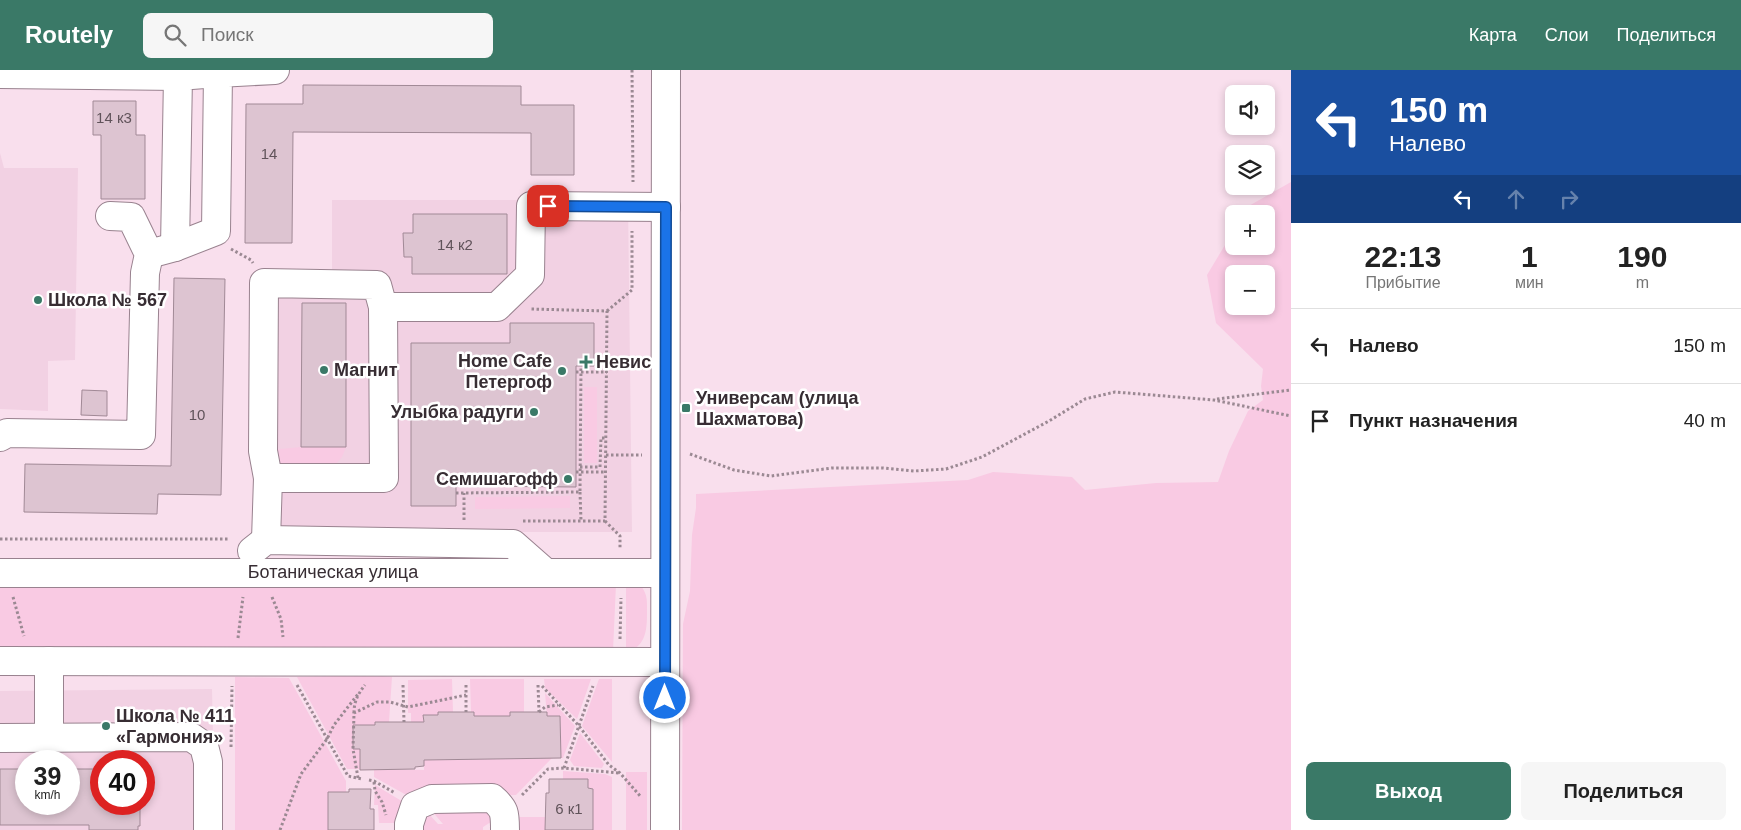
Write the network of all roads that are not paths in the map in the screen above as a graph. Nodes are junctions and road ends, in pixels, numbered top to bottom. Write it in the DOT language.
graph roads {
  1 [pos="0,70"];
  2 [pos="275,70"];
  3 [pos="666,70"];
  4 [pos="218,73"];
  5 [pos="0,75"];
  6 [pos="178,76"];
  7 [pos="666,207"];
  8 [pos="110,216"];
  9 [pos="175,247"];
  10 [pos="149,254"];
  11 [pos="383,307"];
  12 [pos="0,437"];
  13 [pos="268,478"];
  14 [pos="266,540"];
  15 [pos="224,572"];
  16 [pos="546,573"];
  17 [pos="665,573"];
  18 [pos="6,583"];
  19 [pos="0,661"];
  20 [pos="49,662"];
  21 [pos="665,662"];
  22 [pos="0,738"];
  23 [pos="49,738"];
  24 [pos="503,818"];
  25 [pos="399,827"];
  26 [pos="208,830"];
  27 [pos="665,830"];
  1 -- 5 [label="street"];
  2 -- 4 [label="street"];
  3 -- 7 [label="street"];
  4 -- 6 [label="street"];
  4 -- 9 [label="street"];
  5 -- 6 [label="street"];
  6 -- 9 [label="street"];
  7 -- 11 [label="street"];
  7 -- 17 [label="street"];
  8 -- 10 [label="street"];
  9 -- 10 [label="street"];
  10 -- 12 [label="street"];
  11 -- 13 [label="street"];
  11 -- 13 [label="street"];
  13 -- 14 [label="street"];
  14 -- 15 [label="street"];
  14 -- 16 [label="street"];
  15 -- 16 [label="street, Ботаническая улица"];
  15 -- 18 [label="street, Ботаническая улица"];
  16 -- 17 [label="street, Ботаническая улица"];
  17 -- 21 [label="street"];
  19 -- 20 [label="street"];
  20 -- 21 [label="street"];
  20 -- 23 [label="street"];
  21 -- 27 [label="street"];
  22 -- 23 [label="street"];
  23 -- 26 [label="street"];
  24 -- 25 [label="street"];
}
